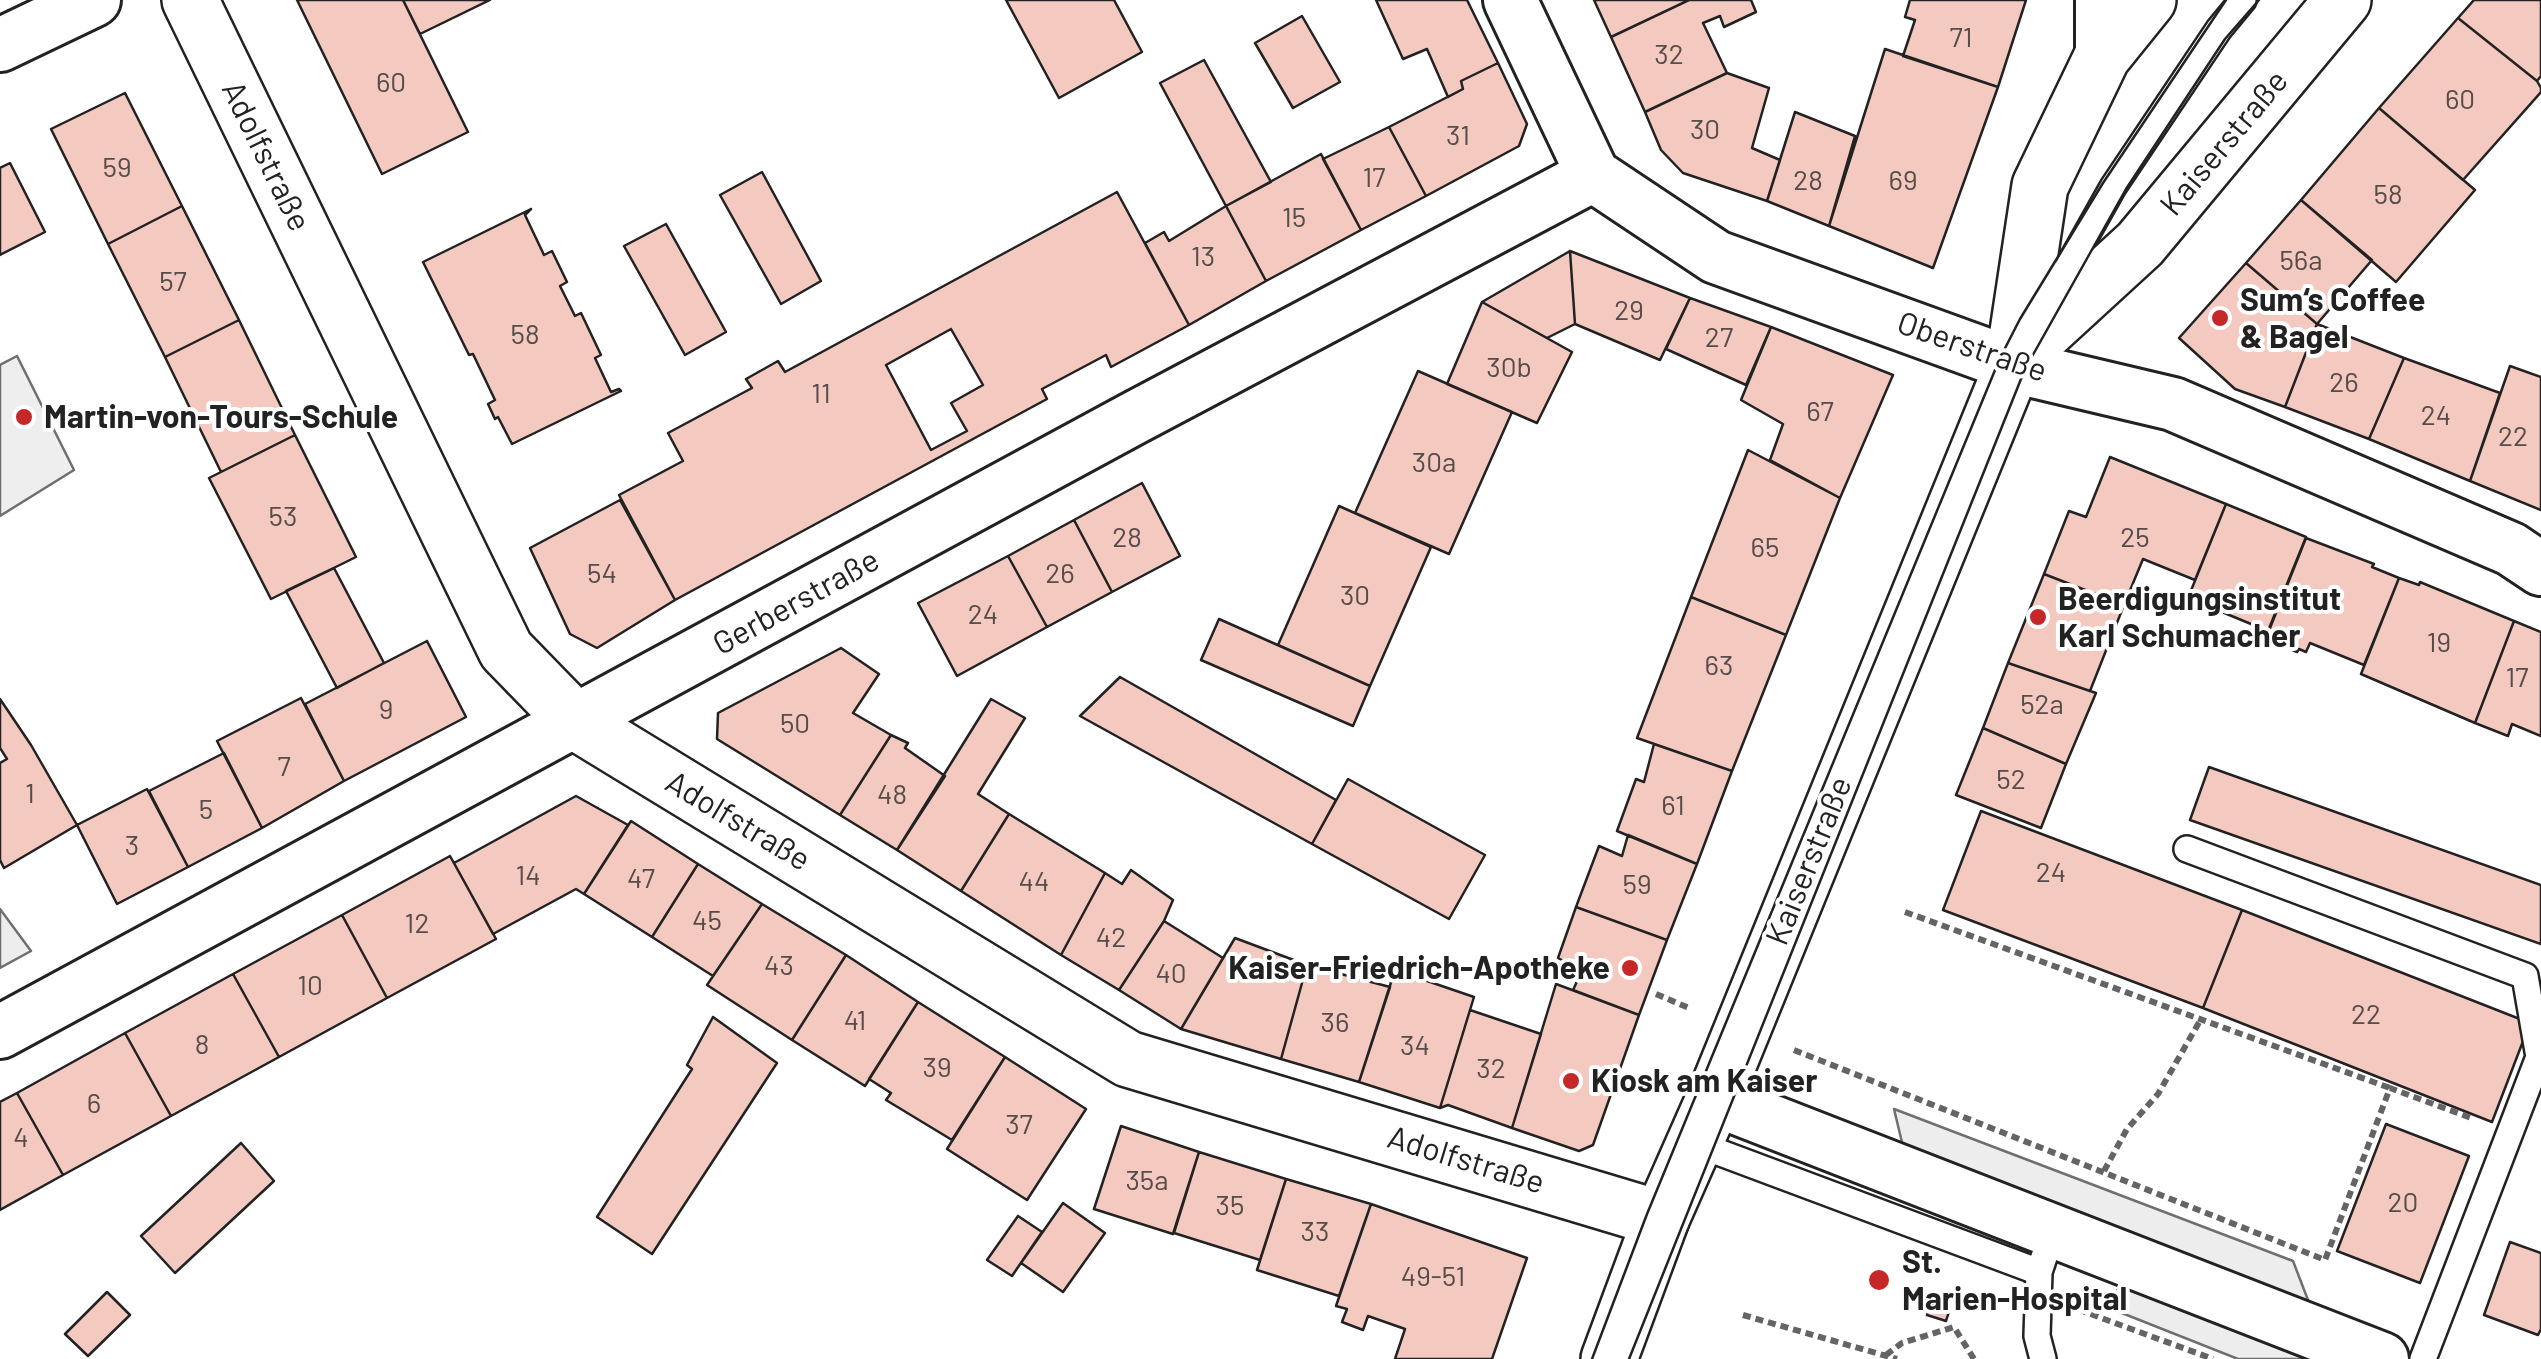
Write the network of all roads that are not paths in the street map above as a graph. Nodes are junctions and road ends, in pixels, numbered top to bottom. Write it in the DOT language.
graph roads {
  1 [pos="94,0"];
  2 [pos="190,0"];
  3 [pos="1510,0"];
  4 [pos="2102,0"];
  5 [pos="2148,0"];
  6 [pos="2243,0"];
  7 [pos="2343,0"];
  8 [pos="0,45"];
  9 [pos="2102,57"];
  10 [pos="1593,175"];
  11 [pos="2014,364"];
  12 [pos="2541,569"];
  13 [pos="576,722"];
  14 [pos="2187,848"];
  15 [pos="0,1032"];
  16 [pos="1704,1121"];
  17 [pos="1661,1219"];
  18 [pos="2046,1252"];
  19 [pos="1609,1359"];
  20 [pos="2044,1359"];
  21 [pos="2382,1359"];
  22 [pos="2423,1359"];
  1 -- 8 [label="street"];
  2 -- 13 [label="street, Adolfstraße"];
  3 -- 10 [label="street"];
  4 -- 9 [label="street"];
  5 -- 9 [label="street, Kaiserstraße"];
  6 -- 11 [label="lane"];
  7 -- 11 [label="street, Kaiserstraße"];
  9 -- 11 [label="street, Kaiserstraße"];
  10 -- 11 [label="street, Oberstraße"];
  10 -- 13 [label="street, Gerberstraße"];
  11 -- 12 [label="street, Oberstraße"];
  11 -- 16 [label="street, Kaiserstraße"];
  13 -- 15 [label="street, Gerberstraße"];
  13 -- 17 [label="street, Adolfstraße"];
  14 -- 22 [label="lane"];
  16 -- 17 [label="street, Kaiserstraße"];
  16 -- 18 [label="street"];
  17 -- 19 [label="street, Kaiserstraße"];
  18 -- 20 [label="lane"];
  18 -- 21 [label="street"];
}
